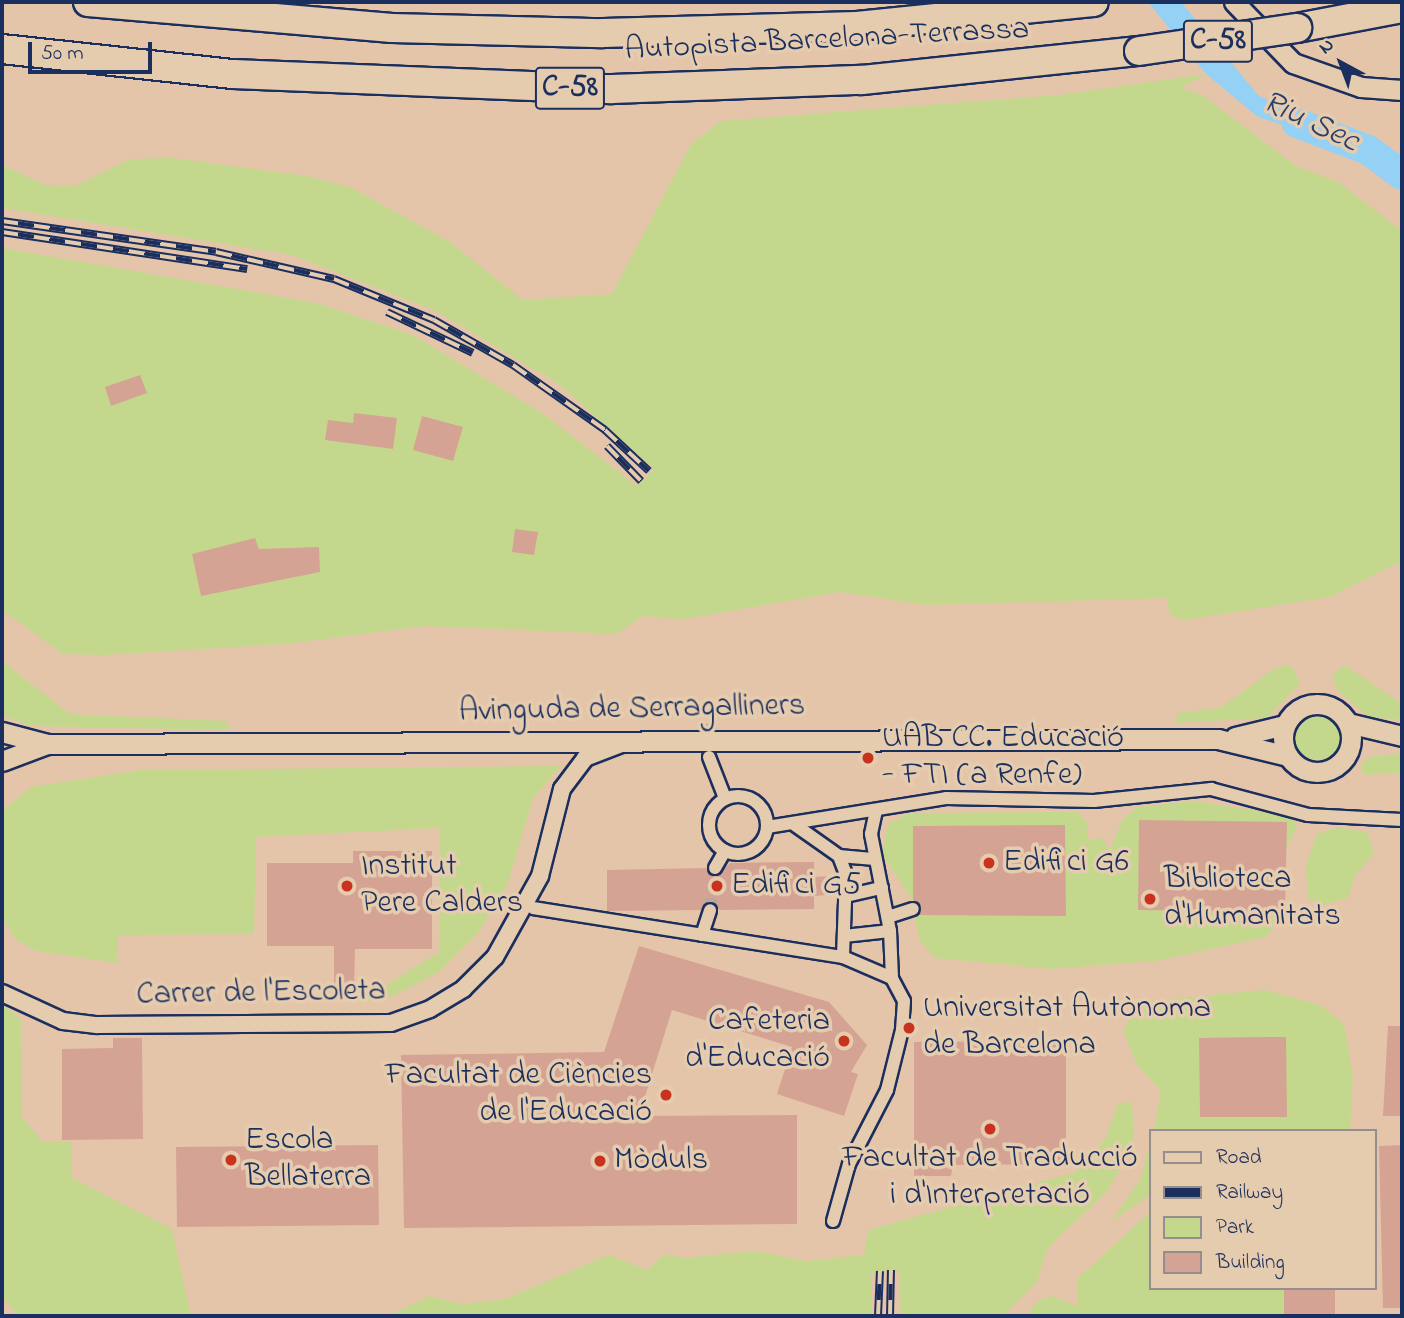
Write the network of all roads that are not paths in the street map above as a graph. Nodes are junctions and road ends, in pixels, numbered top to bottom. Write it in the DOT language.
graph roads {
  1 [pos="88,2"];
  2 [pos="1094,2"];
  3 [pos="1234,2"];
  4 [pos="1402,8"];
  5 [pos="2,49"];
  6 [pos="1402,90"];
  7 [pos="1348,723"];
  8 [pos="1286,725"];
  9 [pos="2,732"];
  10 [pos="1218,739"];
  11 [pos="625,742"];
  12 [pos="47,744"];
  13 [pos="1348,751"];
  14 [pos="1288,756"];
  15 [pos="709,757"];
  16 [pos="2,761"];
  17 [pos="725,798"];
  18 [pos="876,811"];
  19 [pos="1402,820"];
  20 [pos="795,825"];
  21 [pos="767,827"];
  22 [pos="725,851"];
  23 [pos="839,856"];
  24 [pos="875,859"];
  25 [pos="715,868"];
  26 [pos="882,888"];
  27 [pos="846,896"];
  28 [pos="533,908"];
  29 [pos="913,909"];
  30 [pos="710,910"];
  31 [pos="888,917"];
  32 [pos="890,931"];
  33 [pos="702,935"];
  34 [pos="844,936"];
  35 [pos="843,957"];
  36 [pos="892,978"];
  37 [pos="2,993"];
  38 [pos="833,1221"];
  1 -- 2 [label="highway, Autopista Barcelona-Terrassa / C-58"];
  3 -- 6 [label="street"];
  4 -- 5 [label="highway, Autopista Barcelona-Terrassa / C-58, bridge"];
  7 -- 8 [label="street"];
  7 -- 13 [label="street"];
  7 -- 13 [label="street"];
  8 -- 10 [label="street, Avinguda de Serragalliners"];
  8 -- 14 [label="street"];
  9 -- 12 [label="street, Avinguda de Serragalliners"];
  10 -- 11 [label="street, Avinguda de Serragalliners"];
  10 -- 14 [label="street, Avinguda de Serragalliners"];
  11 -- 12 [label="street, Avinguda de Serragalliners"];
  11 -- 37 [label="street, Carrer de l'Escoleta"];
  12 -- 16 [label="street, Avinguda de Serragalliners"];
  13 -- 14 [label="street"];
  15 -- 17 [label="street, Avinguda de Serragalliners"];
  17 -- 21 [label="street"];
  17 -- 22 [label="street"];
  18 -- 19 [label="street"];
  18 -- 20 [label="street"];
  18 -- 24 [label="street"];
  20 -- 21 [label="street"];
  20 -- 23 [label="street"];
  21 -- 22 [label="street"];
  22 -- 25 [label="street"];
  23 -- 24 [label="street"];
  23 -- 27 [label="street"];
  24 -- 26 [label="street"];
  26 -- 27 [label="street"];
  26 -- 31 [label="street"];
  27 -- 34 [label="street"];
  28 -- 33 [label="street"];
  29 -- 31 [label="street"];
  30 -- 33 [label="street"];
  31 -- 32 [label="street"];
  32 -- 34 [label="street"];
  32 -- 36 [label="street"];
  33 -- 35 [label="street"];
  34 -- 35 [label="street"];
  35 -- 36 [label="street"];
  36 -- 38 [label="street"];
}
